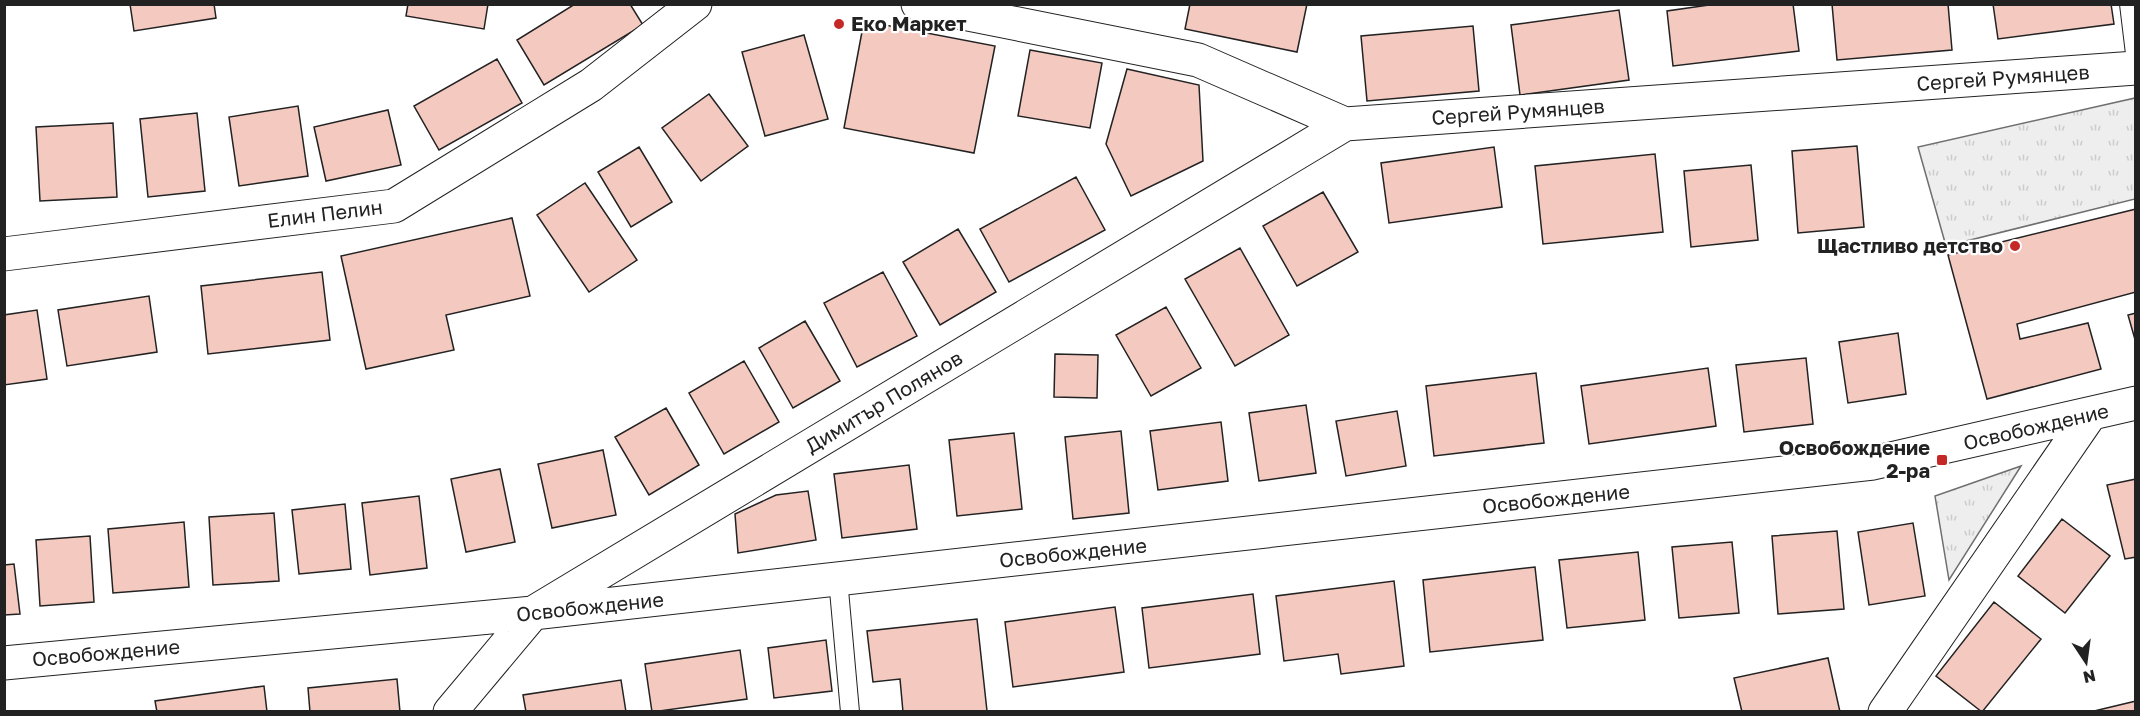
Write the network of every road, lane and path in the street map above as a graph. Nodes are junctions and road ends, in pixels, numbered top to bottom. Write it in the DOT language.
graph roads {
  1 [pos="695,4"];
  2 [pos="918,4"];
  3 [pos="2129,4"];
  4 [pos="2136,62"];
  5 [pos="2136,68"];
  6 [pos="1345,124"];
  7 [pos="4,254"];
  8 [pos="2136,403"];
  9 [pos="2089,416"];
  10 [pos="838,579"];
  11 [pos="533,613"];
  12 [pos="4,663"];
  13 [pos="450,711"];
  14 [pos="850,711"];
  15 [pos="1885,711"];
  1 -- 7 [label="street, Елин Пелин"];
  2 -- 6 [label="street, Сергей Румянцев"];
  3 -- 4 [label="lane"];
  5 -- 6 [label="street, Сергей Румянцев"];
  6 -- 11 [label="street, Димитър Полянов"];
  8 -- 9 [label="street, Освобождение"];
  9 -- 10 [label="street, Освобождение"];
  9 -- 15 [label="street"];
  10 -- 11 [label="street, Освобождение"];
  10 -- 14 [label="lane"];
  11 -- 12 [label="street, Освобождение"];
  11 -- 13 [label="street, Димитър Полянов"];
}
